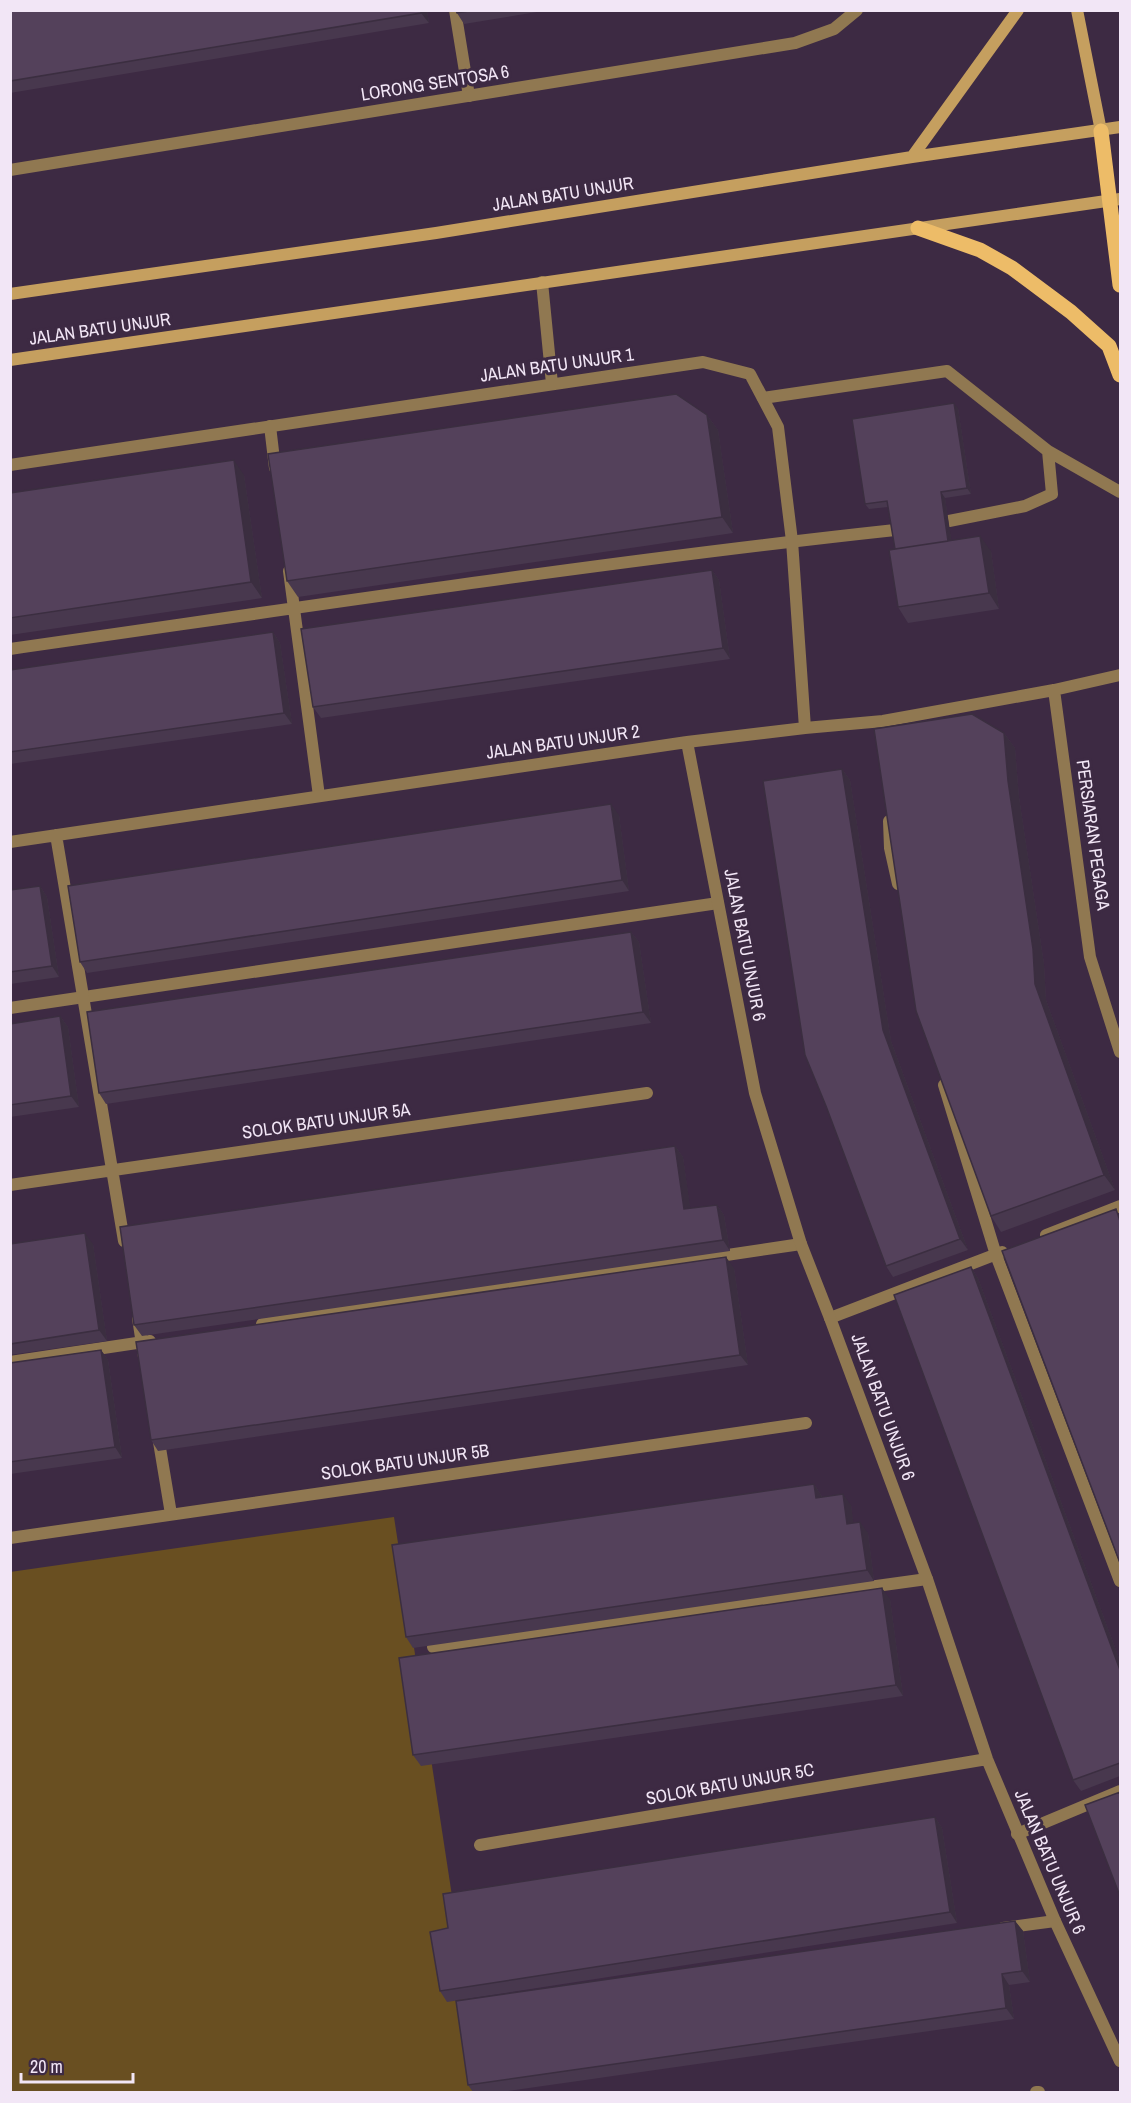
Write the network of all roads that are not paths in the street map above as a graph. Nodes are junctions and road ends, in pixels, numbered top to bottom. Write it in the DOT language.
graph roads {
  1 [pos="455,10"];
  2 [pos="857,10"];
  3 [pos="1018,10"];
  4 [pos="1077,10"];
  5 [pos="469,96"];
  6 [pos="1120,127"];
  7 [pos="1101,131"];
  8 [pos="912,157"];
  9 [pos="10,170"];
  10 [pos="1116,200"];
  11 [pos="918,228"];
  12 [pos="542,282"];
  13 [pos="1120,285"];
  14 [pos="10,294"];
  15 [pos="10,360"];
  16 [pos="1120,375"];
  17 [pos="552,384"];
  18 [pos="763,398"];
  19 [pos="270,426"];
  20 [pos="1048,451"];
  21 [pos="10,465"];
  22 [pos="277,483"];
  23 [pos="1120,492"];
  24 [pos="949,521"];
  25 [pos="895,530"];
  26 [pos="792,541"];
  27 [pos="288,563"];
  28 [pos="294,609"];
  29 [pos="10,650"];
  30 [pos="1120,675"];
  31 [pos="1054,690"];
  32 [pos="805,728"];
  33 [pos="687,742"];
  34 [pos="319,796"];
  35 [pos="888,813"];
  36 [pos="56,835"];
  37 [pos="10,842"];
  38 [pos="900,894"];
  39 [pos="718,903"];
  40 [pos="84,998"];
  41 [pos="10,1008"];
  42 [pos="1120,1052"];
  43 [pos="941,1077"];
  44 [pos="647,1093"];
  45 [pos="112,1171"];
  46 [pos="10,1185"];
  47 [pos="1120,1206"];
  48 [pos="1037,1239"];
  49 [pos="801,1244"];
  50 [pos="1017,1247"];
  51 [pos="126,1251"];
  52 [pos="996,1255"];
  53 [pos="136,1308"];
  54 [pos="830,1318"];
  55 [pos="248,1326"];
  56 [pos="165,1339"];
  57 [pos="142,1342"];
  58 [pos="10,1362"];
  59 [pos="146,1365"];
  60 [pos="155,1423"];
  61 [pos="806,1423"];
  62 [pos="171,1515"];
  63 [pos="10,1538"];
  64 [pos="927,1579"];
  65 [pos="1120,1581"];
  66 [pos="433,1647"];
  67 [pos="987,1759"];
  68 [pos="1120,1791"];
  69 [pos="1017,1834"];
  70 [pos="480,1845"];
  71 [pos="1055,1921"];
  72 [pos="996,1929"];
  73 [pos="1120,2061"];
  1 -- 5 [label="street"];
  2 -- 5 [label="street, LORONG SENTOSA 6"];
  3 -- 8 [label="main road"];
  4 -- 7 [label="main road"];
  5 -- 9 [label="street, LORONG SENTOSA 6"];
  6 -- 7 [label="main road, JALAN BATU UNJUR"];
  7 -- 8 [label="main road, JALAN BATU UNJUR"];
  7 -- 10 [label="main road"];
  8 -- 14 [label="main road, JALAN BATU UNJUR"];
  10 -- 11 [label="main road, JALAN BATU UNJUR"];
  10 -- 13 [label="main road"];
  11 -- 12 [label="main road, JALAN BATU UNJUR"];
  11 -- 16 [label="main road"];
  12 -- 15 [label="main road, JALAN BATU UNJUR"];
  12 -- 17 [label="street"];
  17 -- 18 [label="street, JALAN BATU UNJUR 1"];
  17 -- 19 [label="street, JALAN BATU UNJUR 1"];
  18 -- 20 [label="street"];
  18 -- 26 [label="street, JALAN BATU UNJUR 1"];
  19 -- 21 [label="street, JALAN BATU UNJUR 1"];
  19 -- 22 [label="street"];
  20 -- 23 [label="street"];
  20 -- 24 [label="street"];
  25 -- 26 [label="street"];
  26 -- 28 [label="street"];
  26 -- 32 [label="street, JALAN BATU UNJUR 1"];
  27 -- 28 [label="street"];
  28 -- 29 [label="street"];
  28 -- 34 [label="street"];
  30 -- 31 [label="street, JALAN BATU UNJUR 2"];
  31 -- 32 [label="street, JALAN BATU UNJUR 2"];
  31 -- 42 [label="street, PERSIARAN PEGAGA"];
  32 -- 33 [label="street, JALAN BATU UNJUR 2"];
  33 -- 34 [label="street, JALAN BATU UNJUR 2"];
  33 -- 39 [label="street, JALAN BATU UNJUR 6"];
  34 -- 36 [label="street, JALAN BATU UNJUR 2"];
  35 -- 38 [label="street"];
  36 -- 37 [label="street, JALAN BATU UNJUR 2"];
  36 -- 40 [label="street"];
  39 -- 40 [label="street"];
  39 -- 49 [label="street, JALAN BATU UNJUR 6"];
  40 -- 41 [label="street"];
  40 -- 45 [label="street"];
  43 -- 52 [label="street"];
  44 -- 45 [label="street, SOLOK BATU UNJUR 5A"];
  45 -- 46 [label="street, SOLOK BATU UNJUR 5A"];
  45 -- 51 [label="street"];
  47 -- 48 [label="street"];
  49 -- 54 [label="street, JALAN BATU UNJUR 6"];
  49 -- 55 [label="street"];
  50 -- 52 [label="street"];
  52 -- 54 [label="street"];
  52 -- 65 [label="street"];
  53 -- 57 [label="street"];
  54 -- 64 [label="street, JALAN BATU UNJUR 6"];
  56 -- 57 [label="street"];
  57 -- 58 [label="street"];
  57 -- 59 [label="street"];
  60 -- 62 [label="street"];
  61 -- 62 [label="street, SOLOK BATU UNJUR 5B"];
  62 -- 63 [label="street, SOLOK BATU UNJUR 5B"];
  64 -- 66 [label="street"];
  64 -- 67 [label="street, JALAN BATU UNJUR 6"];
  67 -- 69 [label="street, JALAN BATU UNJUR 6"];
  67 -- 70 [label="street, SOLOK BATU UNJUR 5C"];
  68 -- 69 [label="street"];
  69 -- 71 [label="street, JALAN BATU UNJUR 6"];
  71 -- 72 [label="street"];
  71 -- 73 [label="street, JALAN BATU UNJUR 6"];
}
